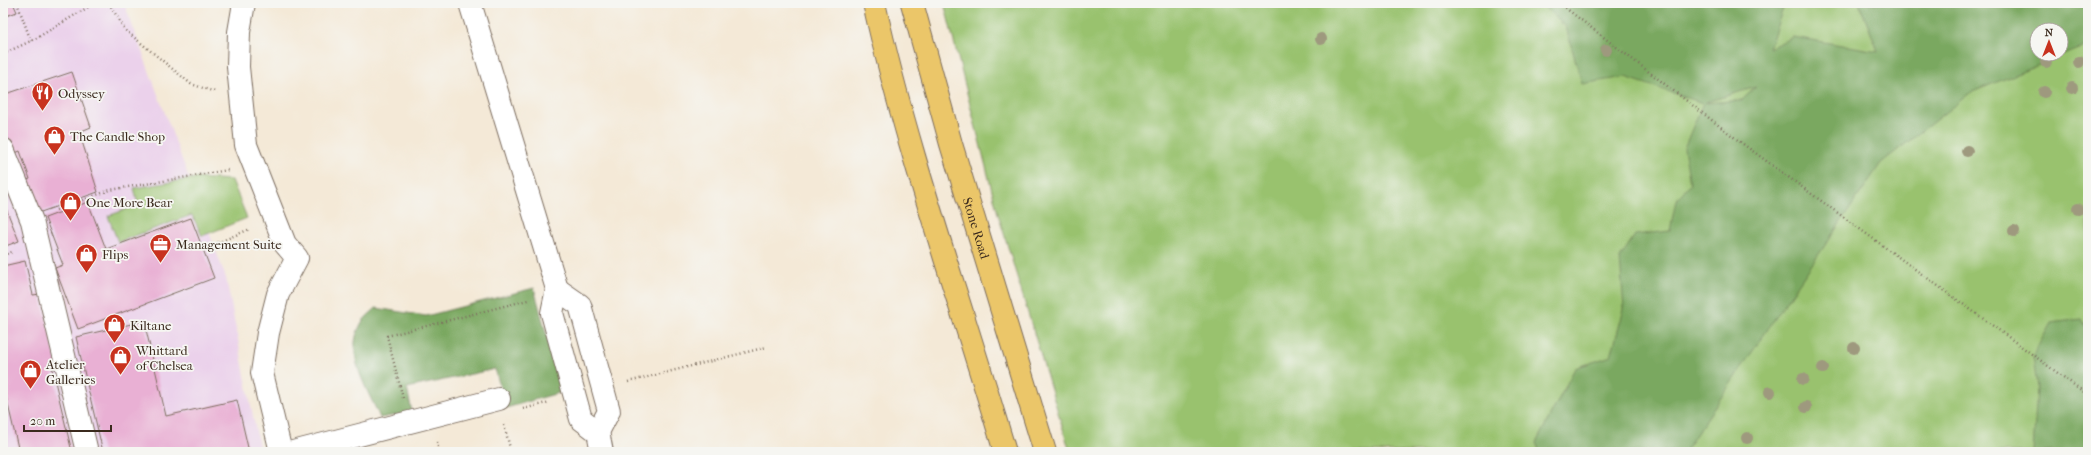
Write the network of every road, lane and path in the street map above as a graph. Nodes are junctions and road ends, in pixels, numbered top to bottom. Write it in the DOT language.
graph roads {
  1 [pos="17,3"];
  2 [pos="95,3"];
  3 [pos="109,3"];
  4 [pos="244,3"];
  5 [pos="470,3"];
  6 [pos="874,3"];
  7 [pos="912,3"];
  8 [pos="1559,3"];
  9 [pos="31,41"];
  10 [pos="3,54"];
  11 [pos="221,93"];
  12 [pos="3,149"];
  13 [pos="230,169"];
  14 [pos="50,212"];
  15 [pos="257,227"];
  16 [pos="203,249"];
  17 [pos="558,289"];
  18 [pos="533,299"];
  19 [pos="2088,395"];
  20 [pos="499,399"];
  21 [pos="409,422"];
  22 [pos="503,422"];
  23 [pos="600,442"];
  24 [pos="87,452"];
  25 [pos="281,452"];
  26 [pos="293,452"];
  27 [pos="511,452"];
  28 [pos="1005,452"];
  29 [pos="1045,452"];
  1 -- 9 [label="path"];
  2 -- 9 [label="path"];
  3 -- 11 [label="path"];
  4 -- 25 [label="street"];
  5 -- 17 [label="street"];
  6 -- 28 [label="highway"];
  7 -- 29 [label="highway, Stone Road"];
  8 -- 19 [label="path"];
  9 -- 10 [label="path"];
  12 -- 24 [label="street"];
  13 -- 14 [label="path"];
  15 -- 16 [label="path"];
  17 -- 23 [label="street"];
  17 -- 23 [label="street"];
  18 -- 21 [label="path"];
  20 -- 21 [label="street"];
  21 -- 26 [label="street"];
  22 -- 27 [label="path"];
}
